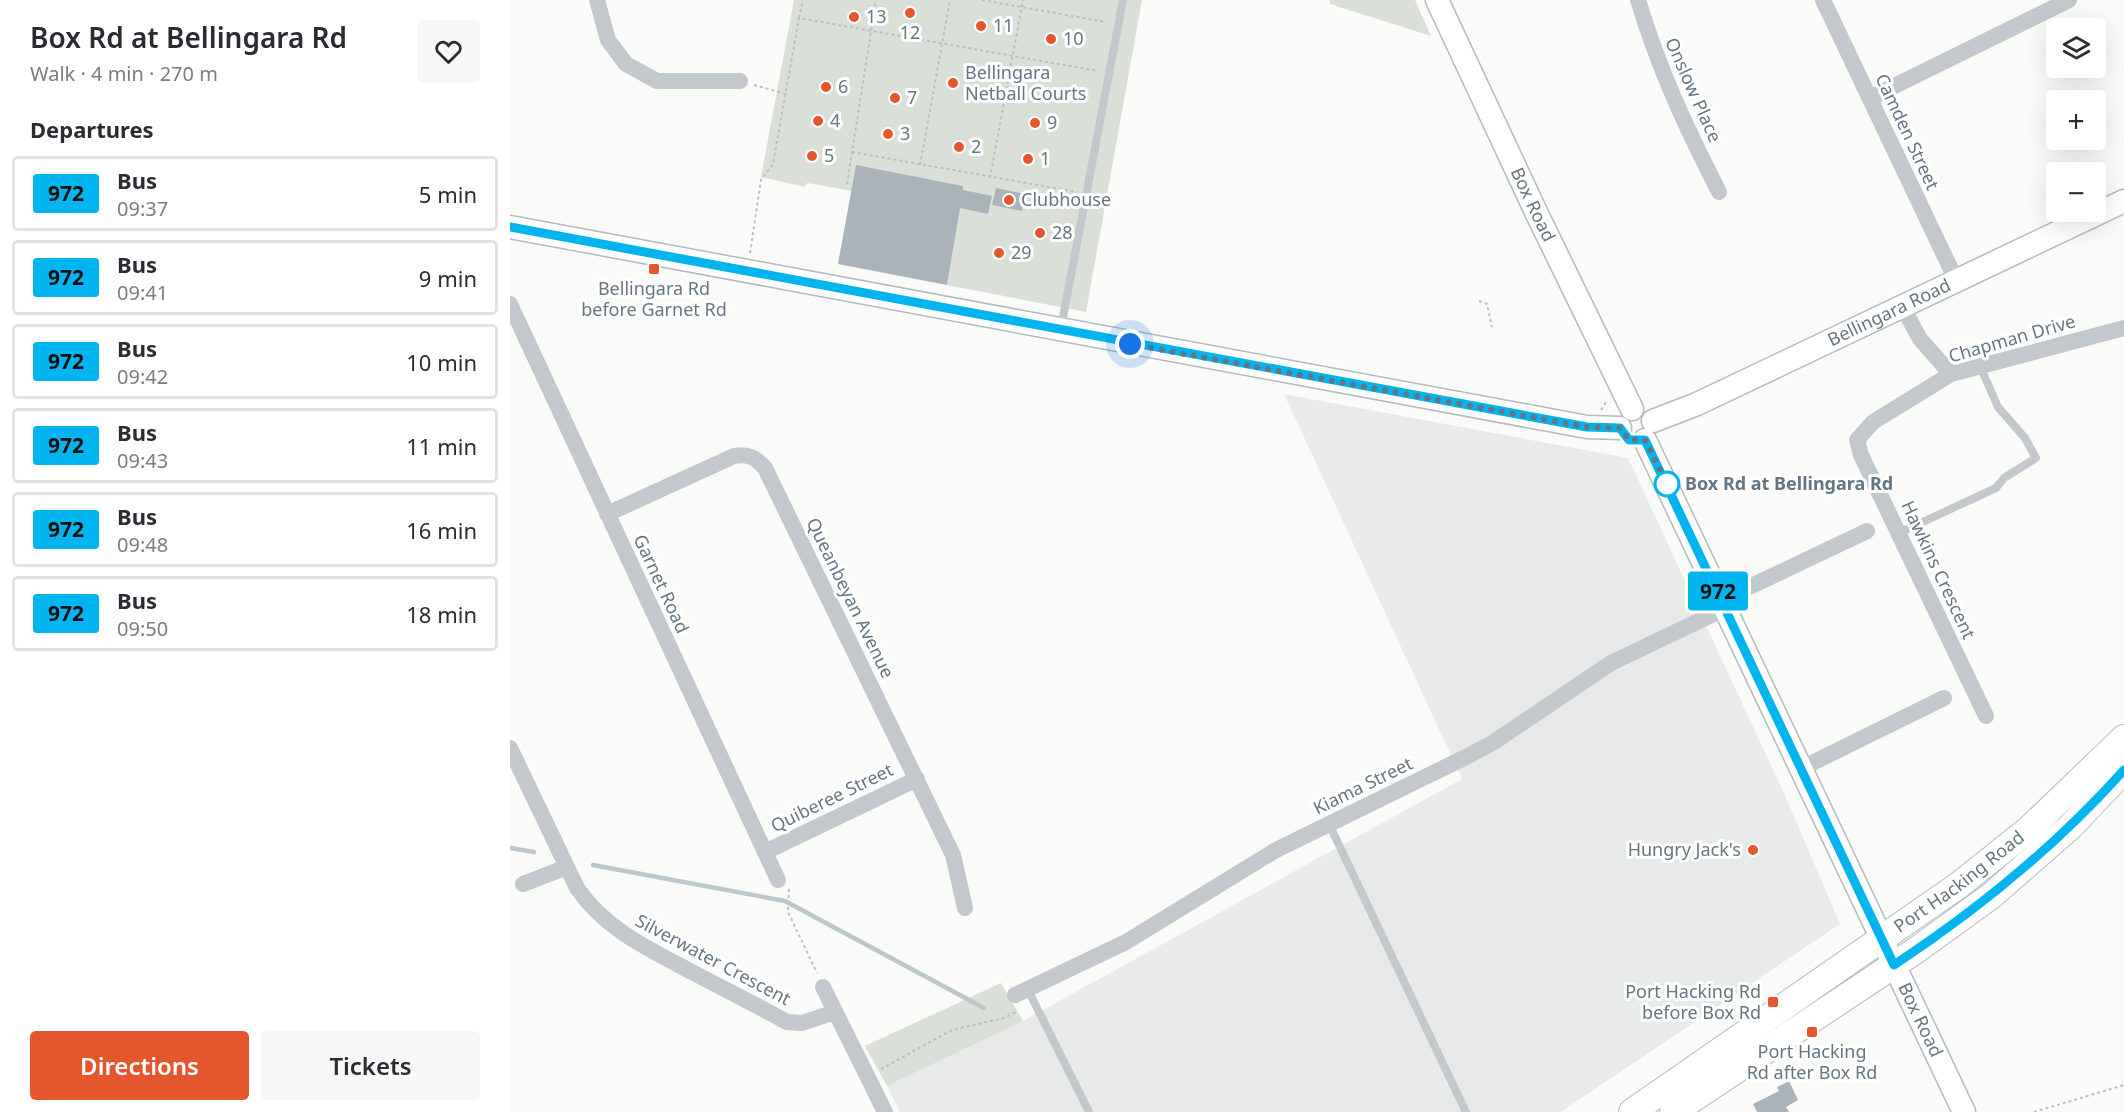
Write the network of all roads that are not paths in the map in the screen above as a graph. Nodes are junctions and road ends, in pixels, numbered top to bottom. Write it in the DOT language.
graph roads {
  1 [pos="597,0"];
  2 [pos="1123,0"];
  3 [pos="1437,0"];
  4 [pos="1638,0"];
  5 [pos="1823,0"];
  6 [pos="2069,0"];
  7 [pos="740,81"];
  8 [pos="1870,98"];
  9 [pos="1719,192"];
  10 [pos="2124,201"];
  11 [pos="510,227"];
  12 [pos="1956,280"];
  13 [pos="510,304"];
  14 [pos="1902,306"];
  15 [pos="2124,328"];
  16 [pos="1060,331"];
  17 [pos="1980,366"];
  18 [pos="1951,374"];
  19 [pos="1632,409"];
  20 [pos="1620,428"];
  21 [pos="1649,430"];
  22 [pos="1857,440"];
  23 [pos="607,514"];
  24 [pos="1867,531"];
  25 [pos="1899,533"];
  26 [pos="1724,604"];
  27 [pos="1944,698"];
  28 [pos="1986,716"];
  29 [pos="2124,738"];
  30 [pos="510,748"];
  31 [pos="1802,768"];
  32 [pos="2124,770"];
  33 [pos="917,779"];
  34 [pos="1329,824"];
  35 [pos="765,852"];
  36 [pos="567,867"];
  37 [pos="784,883"];
  38 [pos="523,884"];
  39 [pos="965,908"];
  40 [pos="1882,940"];
  41 [pos="1894,965"];
  42 [pos="823,987"];
  43 [pos="1021,991"];
  44 [pos="835,1012"];
  45 [pos="885,1112"];
  46 [pos="1089,1112"];
  47 [pos="1466,1112"];
  48 [pos="1632,1112"];
  49 [pos="1673,1112"];
  50 [pos="1964,1112"];
  1 -- 7 [label="street"];
  2 -- 16 [label="lane"];
  3 -- 19 [label="street, Box Road"];
  4 -- 9 [label="street, Onslow Place"];
  5 -- 8 [label="street, Camden Street"];
  6 -- 8 [label="street"];
  8 -- 12 [label="street, Camden Street"];
  10 -- 12 [label="street, Bellingara Road"];
  11 -- 16 [label="street"];
  12 -- 14 [label="street, Bellingara Road"];
  13 -- 23 [label="street, Garnet Road"];
  14 -- 18 [label="street"];
  14 -- 21 [label="street, Bellingara Road"];
  15 -- 17 [label="street, Chapman Drive"];
  16 -- 20 [label="street"];
  17 -- 18 [label="street, Chapman Drive"];
  17 -- 25 [label="lane"];
  18 -- 22 [label="street, Chapman Drive"];
  19 -- 20 [label="street"];
  19 -- 21 [label="street"];
  20 -- 21 [label="street"];
  21 -- 26 [label="street, Box Road"];
  22 -- 25 [label="street, Hawkins Crescent"];
  23 -- 33 [label="street, Queanbeyan Avenue"];
  23 -- 35 [label="street, Garnet Road"];
  24 -- 26 [label="street, Kiama Street"];
  25 -- 28 [label="street, Hawkins Crescent"];
  26 -- 31 [label="street, Box Road"];
  26 -- 34 [label="street, Kiama Street"];
  27 -- 31 [label="street"];
  29 -- 40 [label="main road, Port Hacking Road"];
  30 -- 36 [label="street, Silverwater Crescent"];
  31 -- 40 [label="street, Box Road"];
  32 -- 41 [label="main road, Port Hacking Road"];
  33 -- 35 [label="street, Quiberee Street"];
  33 -- 39 [label="street, Queanbeyan Avenue"];
  34 -- 43 [label="street, Kiama Street"];
  34 -- 47 [label="lane"];
  35 -- 37 [label="street, Garnet Road"];
  36 -- 38 [label="street"];
  36 -- 44 [label="street, Silverwater Crescent"];
  40 -- 41 [label="street, Box Road"];
  40 -- 48 [label="main road, Port Hacking Road"];
  41 -- 49 [label="main road, Port Hacking Road"];
  41 -- 50 [label="street, Box Road"];
  42 -- 44 [label="street"];
  43 -- 46 [label="lane"];
  44 -- 45 [label="street"];
}
